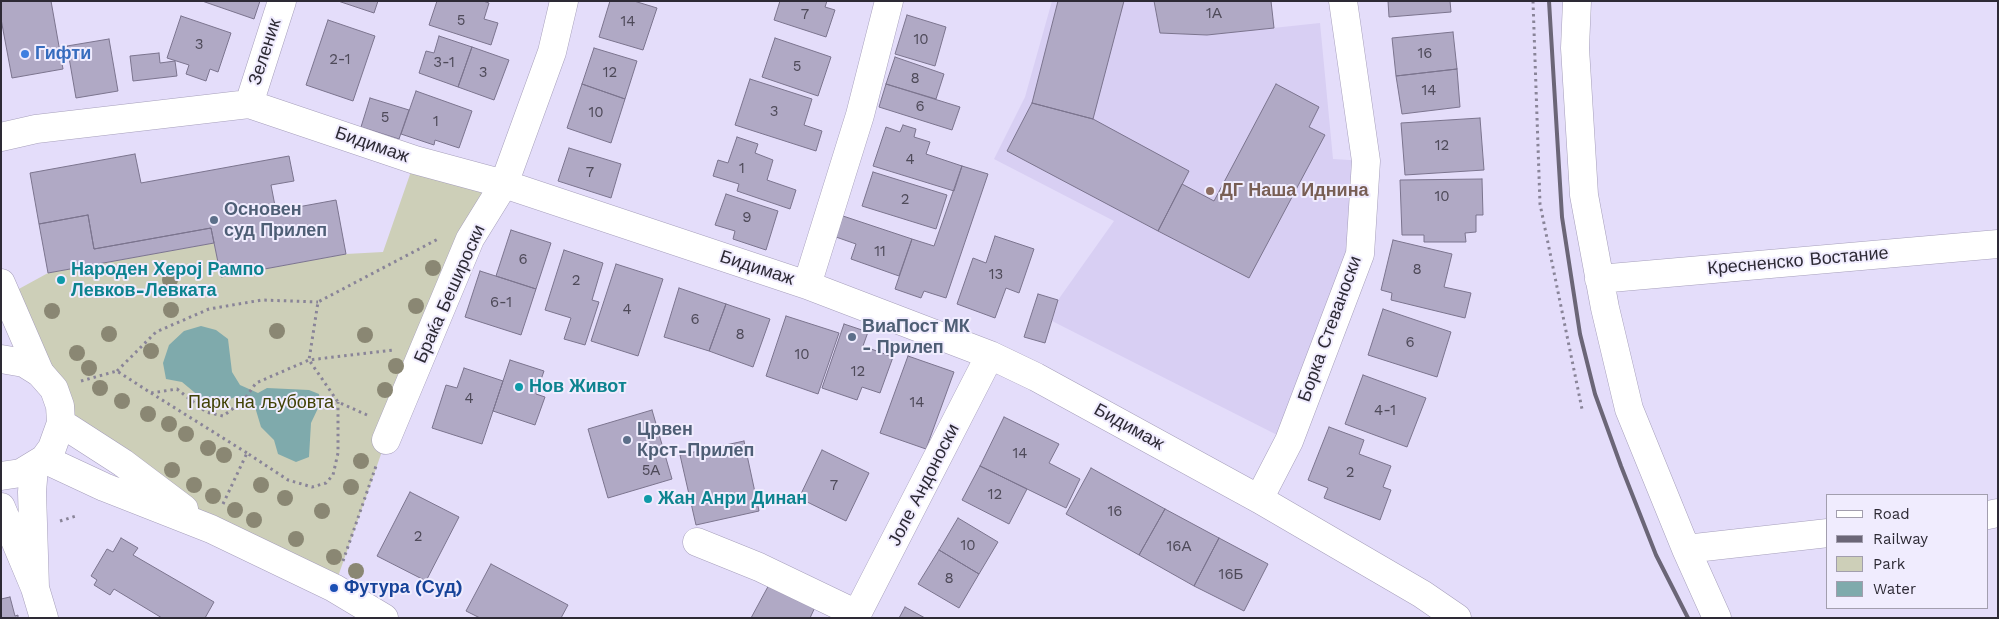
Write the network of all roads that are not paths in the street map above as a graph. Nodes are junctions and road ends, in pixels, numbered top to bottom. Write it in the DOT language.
graph roads {
  1 [pos="282,1"];
  2 [pos="564,1"];
  3 [pos="889,1"];
  4 [pos="1343,1"];
  5 [pos="1577,1"];
  6 [pos="249,104"];
  7 [pos="1,136"];
  8 [pos="504,184"];
  9 [pos="1998,244"];
  10 [pos="1599,279"];
  11 [pos="1,282"];
  12 [pos="807,285"];
  13 [pos="990,355"];
  14 [pos="1,359"];
  15 [pos="47,381"];
  16 [pos="61,423"];
  17 [pos="389,433"];
  18 [pos="39,463"];
  19 [pos="1,476"];
  20 [pos="1259,499"];
  21 [pos="1,507"];
  22 [pos="211,529"];
  23 [pos="1826,533"];
  24 [pos="697,542"];
  25 [pos="1686,549"];
  26 [pos="35,588"];
  27 [pos="856,616"];
  28 [pos="44,618"];
  29 [pos="384,618"];
  30 [pos="1457,618"];
  31 [pos="1717,618"];
  1 -- 6 [label="street, Зеленик"];
  2 -- 8 [label="street, Браќа Бешироски"];
  3 -- 12 [label="street"];
  4 -- 20 [label="street, Борка Стеваноски"];
  5 -- 10 [label="street"];
  6 -- 7 [label="street, Бидимаж"];
  6 -- 8 [label="street, Бидимаж"];
  8 -- 12 [label="street, Бидимаж"];
  8 -- 17 [label="street, Браќа Бешироски"];
  9 -- 10 [label="street, Кресненско Востание"];
  10 -- 25 [label="street"];
  11 -- 15 [label="street"];
  12 -- 13 [label="street, Бидимаж"];
  13 -- 20 [label="street, Бидимаж"];
  13 -- 27 [label="street, Јоле Андоноски"];
  14 -- 15 [label="street"];
  15 -- 16 [label="street"];
  16 -- 18 [label="street"];
  16 -- 22 [label="street"];
  18 -- 19 [label="street"];
  18 -- 22 [label="street"];
  18 -- 26 [label="street"];
  20 -- 30 [label="street, Бидимаж"];
  21 -- 26 [label="street"];
  22 -- 29 [label="street"];
  23 -- 25 [label="street"];
  24 -- 27 [label="street, Јоле Андоноски"];
  25 -- 31 [label="street"];
  26 -- 28 [label="street"];
}
